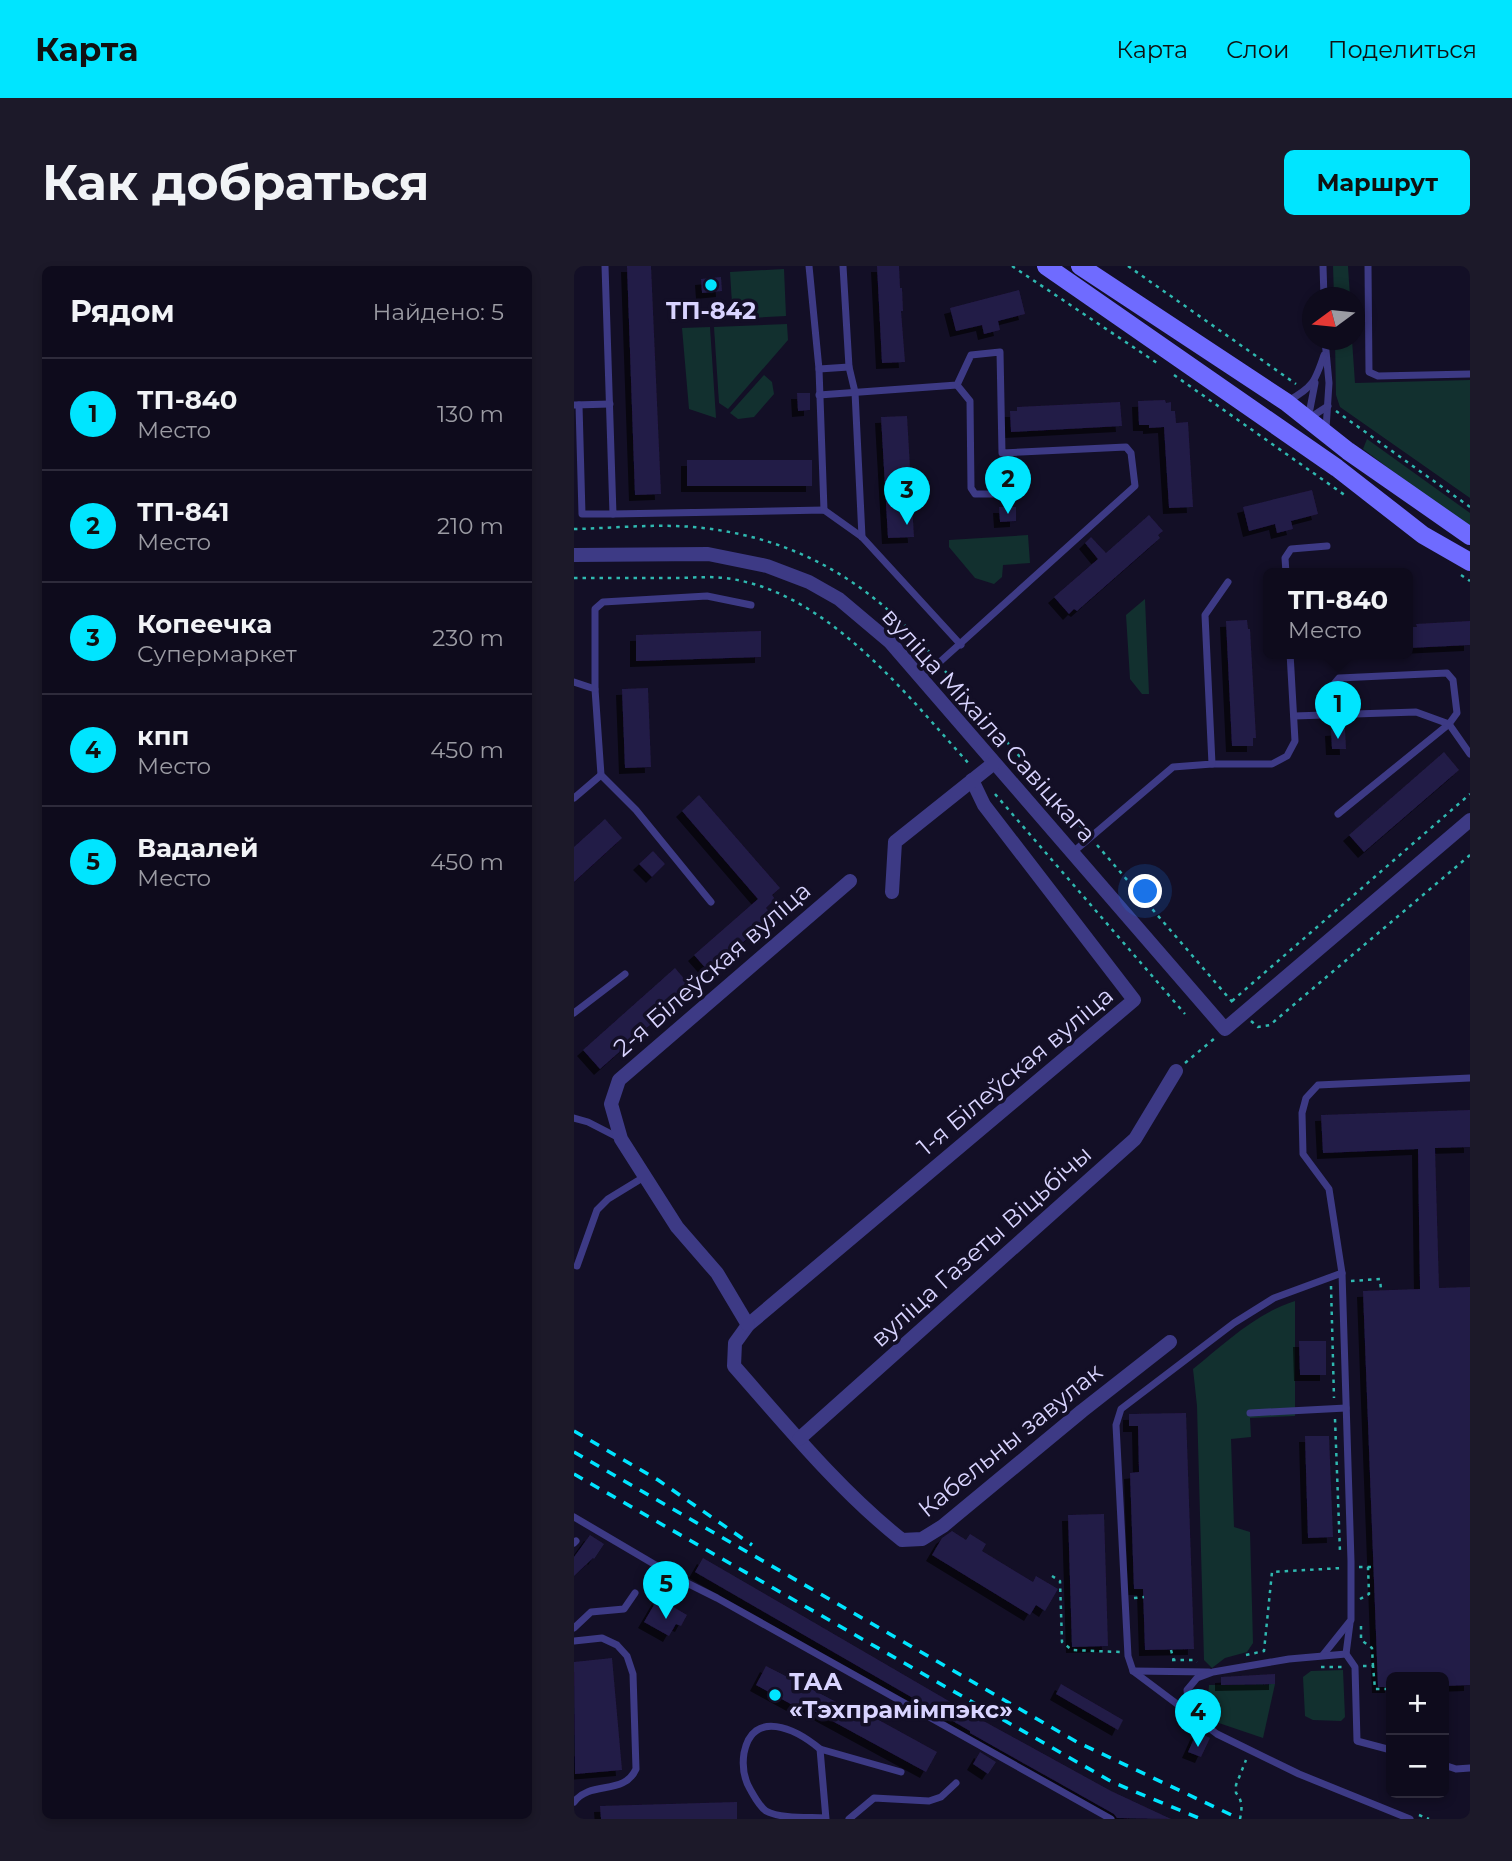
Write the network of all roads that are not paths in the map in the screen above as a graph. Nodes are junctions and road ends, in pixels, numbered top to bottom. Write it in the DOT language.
graph roads {
  1 [pos="605,266"];
  2 [pos="809,266"];
  3 [pos="843,266"];
  4 [pos="1046,266"];
  5 [pos="1080,266"];
  6 [pos="1323,266"];
  7 [pos="1368,266"];
  8 [pos="1324,287"];
  9 [pos="1326,352"];
  10 [pos="849,367"];
  11 [pos="819,369"];
  12 [pos="1470,374"];
  13 [pos="1315,382"];
  14 [pos="957,385"];
  15 [pos="855,392"];
  16 [pos="819,395"];
  17 [pos="1286,402"];
  18 [pos="610,404"];
  19 [pos="576,405"];
  20 [pos="1328,406"];
  21 [pos="1308,420"];
  22 [pos="1325,433"];
  23 [pos="1296,440"];
  24 [pos="1005,494"];
  25 [pos="824,510"];
  26 [pos="613,514"];
  27 [pos="1470,536"];
  28 [pos="862,537"];
  29 [pos="1327,546"];
  30 [pos="574,555"];
  31 [pos="1286,568"];
  32 [pos="1465,568"];
  33 [pos="1228,582"];
  34 [pos="751,605"];
  35 [pos="961,645"];
  36 [pos="1290,659"];
  37 [pos="922,679"];
  38 [pos="574,682"];
  39 [pos="595,689"];
  40 [pos="1334,713"];
  41 [pos="1294,716"];
  42 [pos="1448,724"];
  43 [pos="1470,754"];
  44 [pos="994,763"];
  45 [pos="1212,764"];
  46 [pos="601,775"];
  47 [pos="975,777"];
  48 [pos="574,798"];
  49 [pos="1338,814"];
  50 [pos="1470,820"];
  51 [pos="1072,853"];
  52 [pos="850,881"];
  53 [pos="892,892"];
  54 [pos="711,902"];
  55 [pos="625,974"];
  56 [pos="574,1013"];
  57 [pos="1176,1071"];
  58 [pos="1470,1078"];
  59 [pos="574,1118"];
  60 [pos="621,1139"];
  61 [pos="645,1176"];
  62 [pos="577,1266"];
  63 [pos="1342,1273"];
  64 [pos="748,1325"];
  65 [pos="1170,1342"];
  66 [pos="1346,1408"];
  67 [pos="1250,1413"];
  68 [pos="799,1439"];
  69 [pos="574,1517"];
  70 [pos="635,1593"];
  71 [pos="1351,1619"];
  72 [pos="574,1628"];
  73 [pos="574,1641"];
  74 [pos="1346,1654"];
  75 [pos="1323,1655"];
  76 [pos="1133,1671"];
  77 [pos="1213,1672"];
  78 [pos="1196,1719"];
  79 [pos="820,1749"];
  80 [pos="1386,1749"];
  81 [pos="1449,1767"];
  82 [pos="1470,1768"];
  83 [pos="901,1772"];
  84 [pos="956,1783"];
  85 [pos="574,1802"];
  86 [pos="825,1818"];
  87 [pos="849,1819"];
  88 [pos="1111,1819"];
  89 [pos="1410,1819"];
  1 -- 18 [label="lane"];
  2 -- 11 [label="lane"];
  3 -- 10 [label="lane"];
  4 -- 23 [label="main road"];
  5 -- 17 [label="main road"];
  6 -- 8 [label="lane"];
  7 -- 12 [label="lane"];
  9 -- 13 [label="lane"];
  9 -- 20 [label="lane"];
  10 -- 11 [label="lane"];
  10 -- 15 [label="lane"];
  11 -- 16 [label="lane"];
  13 -- 17 [label="lane"];
  13 -- 21 [label="lane"];
  14 -- 15 [label="lane"];
  14 -- 24 [label="lane"];
  14 -- 35 [label="lane"];
  15 -- 16 [label="lane"];
  15 -- 28 [label="lane"];
  16 -- 25 [label="lane"];
  17 -- 21 [label="main road"];
  18 -- 19 [label="lane"];
  18 -- 26 [label="lane"];
  19 -- 26 [label="lane"];
  20 -- 21 [label="lane"];
  20 -- 22 [label="lane"];
  21 -- 22 [label="main road"];
  21 -- 23 [label="main road"];
  22 -- 27 [label="main road"];
  23 -- 32 [label="main road"];
  25 -- 26 [label="lane"];
  25 -- 28 [label="lane"];
  28 -- 35 [label="lane"];
  29 -- 31 [label="lane"];
  30 -- 37 [label="street, вуліца Міхаіла Савіцкага"];
  33 -- 45 [label="lane"];
  34 -- 39 [label="lane"];
  35 -- 37 [label="lane"];
  36 -- 41 [label="lane"];
  37 -- 44 [label="street, вуліца Міхаіла Савіцкага"];
  38 -- 39 [label="lane"];
  39 -- 46 [label="lane"];
  40 -- 41 [label="lane"];
  40 -- 42 [label="lane"];
  40 -- 42 [label="lane"];
  41 -- 45 [label="lane"];
  42 -- 43 [label="lane"];
  42 -- 49 [label="lane"];
  44 -- 47 [label="street"];
  44 -- 51 [label="street, вуліца Міхаіла Савіцкага"];
  45 -- 51 [label="lane"];
  46 -- 48 [label="lane"];
  46 -- 54 [label="lane"];
  47 -- 53 [label="street"];
  47 -- 64 [label="street, 1-я Білеўская вуліца"];
  50 -- 51 [label="street, вуліца Міхаіла Савіцкага"];
  52 -- 60 [label="street, 2-я Білеўская вуліца"];
  55 -- 56 [label="lane"];
  57 -- 68 [label="street, вуліца Газеты Віцьбічы"];
  58 -- 63 [label="lane"];
  59 -- 60 [label="lane"];
  60 -- 61 [label="street, 2-я Білеўская вуліца"];
  61 -- 62 [label="lane"];
  61 -- 64 [label="street, 2-я Білеўская вуліца"];
  63 -- 66 [label="lane"];
  63 -- 76 [label="lane"];
  64 -- 68 [label="street, Кабельны завулак"];
  65 -- 68 [label="street, Кабельны завулак"];
  66 -- 67 [label="lane"];
  66 -- 71 [label="lane"];
  69 -- 88 [label="lane"];
  70 -- 72 [label="lane"];
  71 -- 74 [label="lane"];
  71 -- 75 [label="lane"];
  73 -- 85 [label="lane"];
  74 -- 75 [label="lane"];
  74 -- 80 [label="lane"];
  75 -- 77 [label="lane"];
  76 -- 77 [label="lane"];
  76 -- 78 [label="lane"];
  77 -- 78 [label="lane"];
  78 -- 89 [label="lane"];
  79 -- 83 [label="lane"];
  79 -- 86 [label="lane"];
  79 -- 86 [label="lane"];
  81 -- 82 [label="lane"];
  84 -- 87 [label="lane"];
}
